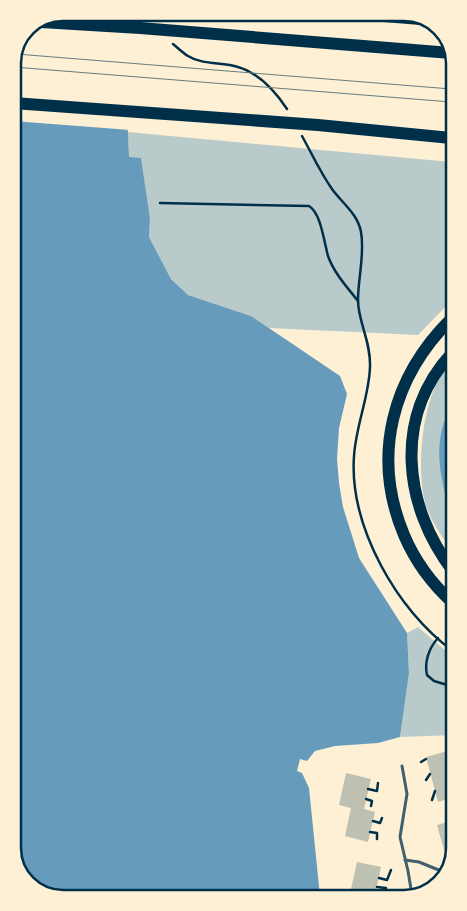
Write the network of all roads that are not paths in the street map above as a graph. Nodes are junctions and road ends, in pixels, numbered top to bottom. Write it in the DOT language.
graph roads {
  1 [pos="52,23"];
  2 [pos="444,52"];
  3 [pos="21,104"];
  4 [pos="446,138"];
  5 [pos="446,324"];
  6 [pos="446,360"];
  7 [pos="446,562"];
  8 [pos="446,595"];
  9 [pos="402,766"];
  10 [pos="405,860"];
  11 [pos="440,870"];
  12 [pos="412,889"];
  1 -- 2 [label="highway"];
  3 -- 4 [label="highway"];
  5 -- 8 [label="highway"];
  6 -- 7 [label="highway"];
  9 -- 10 [label="lane"];
  10 -- 11 [label="lane"];
  10 -- 12 [label="lane"];
}
